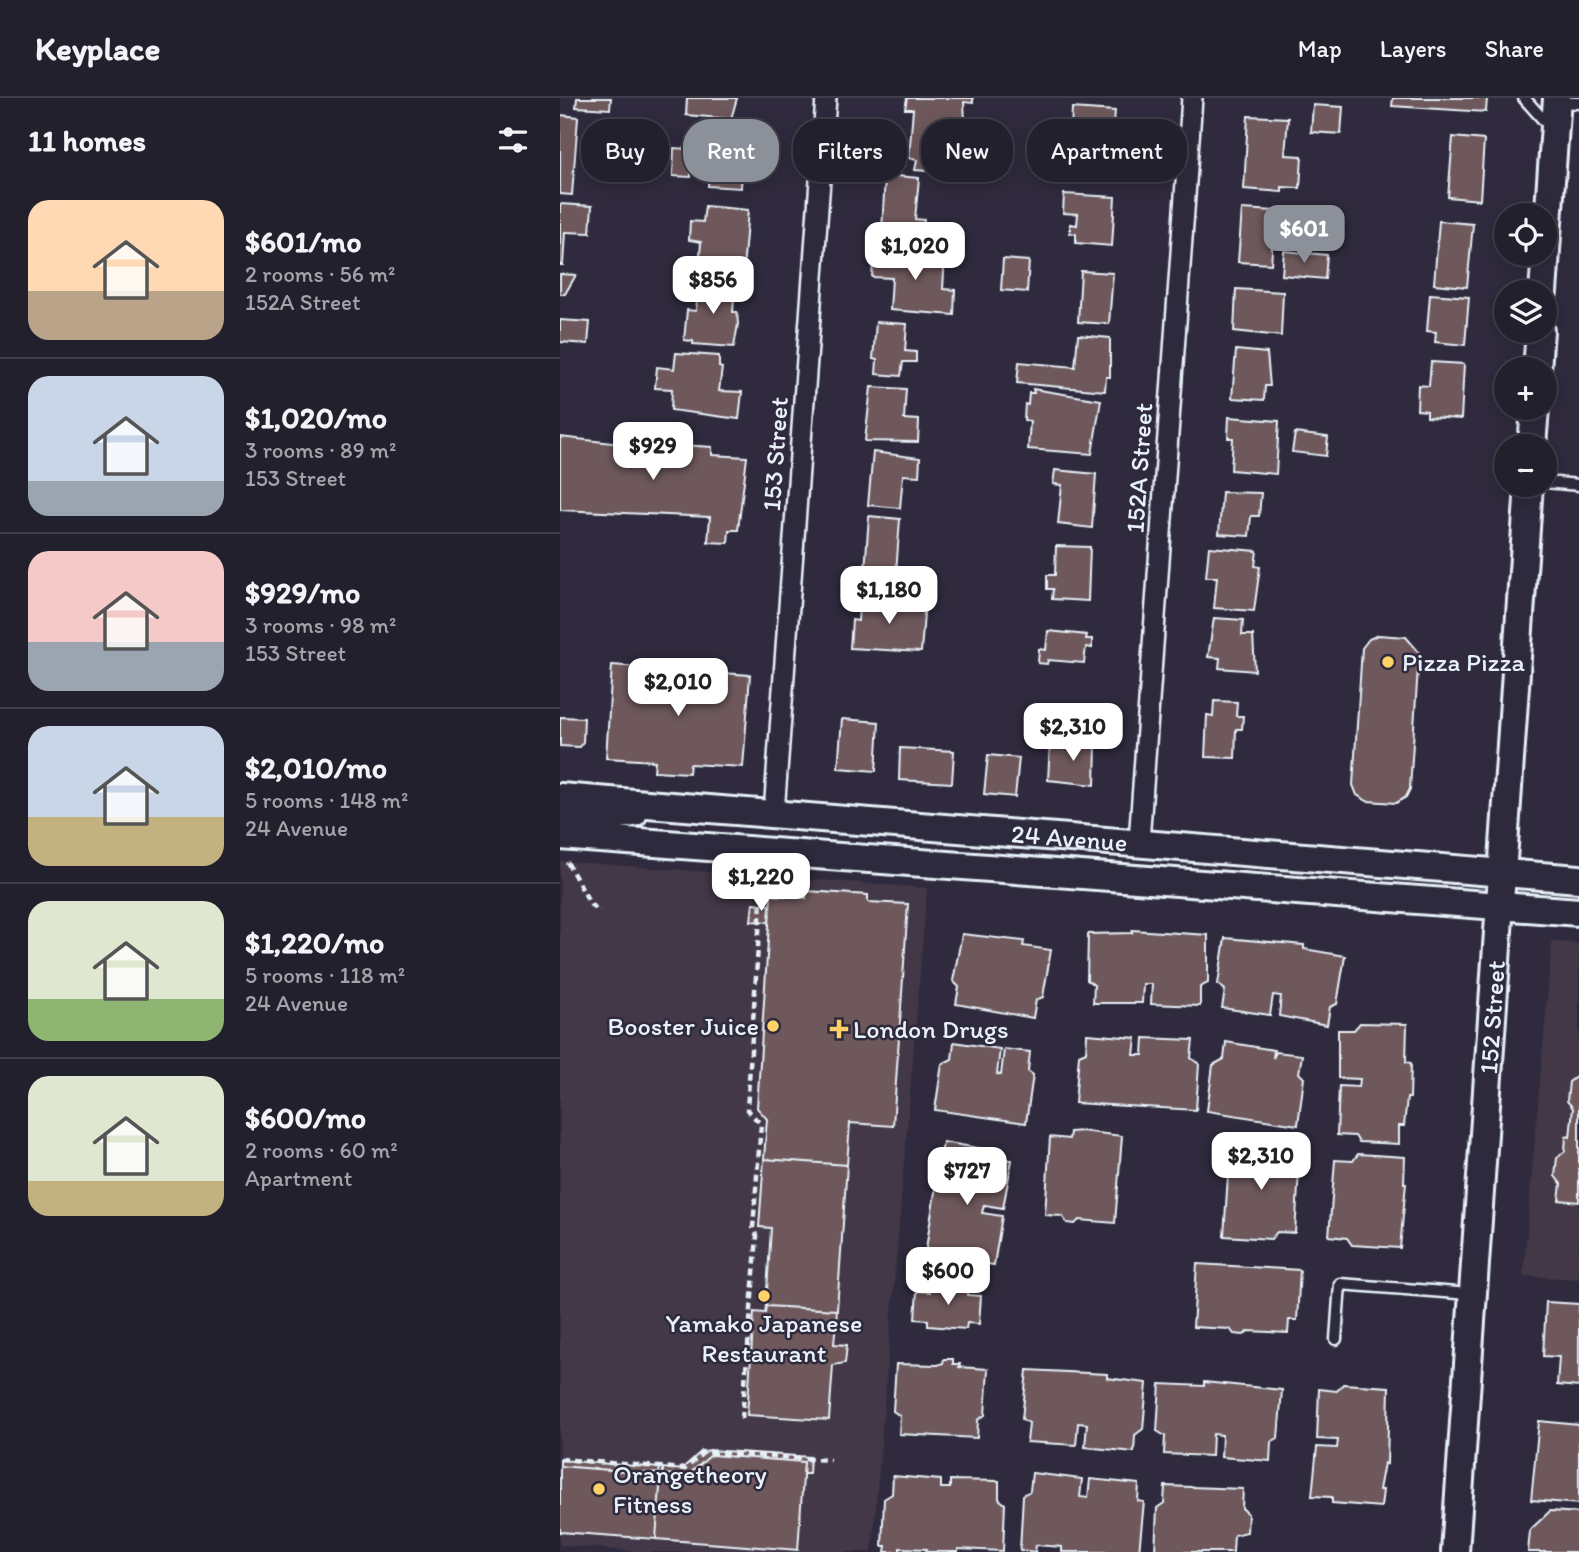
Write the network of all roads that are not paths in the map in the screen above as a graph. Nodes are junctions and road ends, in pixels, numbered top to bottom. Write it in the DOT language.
graph roads {
  1 [pos="826,98"];
  2 [pos="1192,98"];
  3 [pos="1524,98"];
  4 [pos="1564,101"];
  5 [pos="1554,131"];
  6 [pos="1544,280"];
  7 [pos="1557,483"];
  8 [pos="1579,485"];
  9 [pos="1528,497"];
  10 [pos="560,797"];
  11 [pos="678,806"];
  12 [pos="774,813"];
  13 [pos="560,834"];
  14 [pos="1139,842"];
  15 [pos="1502,873"];
  16 [pos="1579,879"];
  17 [pos="1500,906"];
  18 [pos="1579,912"];
  19 [pos="1474,1295"];
  20 [pos="1336,1339"];
  21 [pos="1455,1552"];
  1 -- 12 [label="street, 153 Street"];
  2 -- 14 [label="street, 152A Street"];
  3 -- 5 [label="lane"];
  4 -- 5 [label="main road"];
  5 -- 6 [label="main road"];
  7 -- 8 [label="lane"];
  9 -- 15 [label="main road, 152 Street"];
  10 -- 11 [label="main road, 24 Avenue"];
  11 -- 12 [label="main road, 24 Avenue"];
  11 -- 13 [label="main road"];
  12 -- 14 [label="main road, 24 Avenue"];
  13 -- 17 [label="main road, 24 Avenue"];
  14 -- 15 [label="main road, 24 Avenue"];
  15 -- 16 [label="main road, 24 Avenue"];
  15 -- 17 [label="main road, 152 Street"];
  17 -- 18 [label="main road, 24 Avenue"];
  17 -- 19 [label="main road, 152 Street"];
  19 -- 20 [label="lane"];
  19 -- 21 [label="main road, 152 Street"];
}
